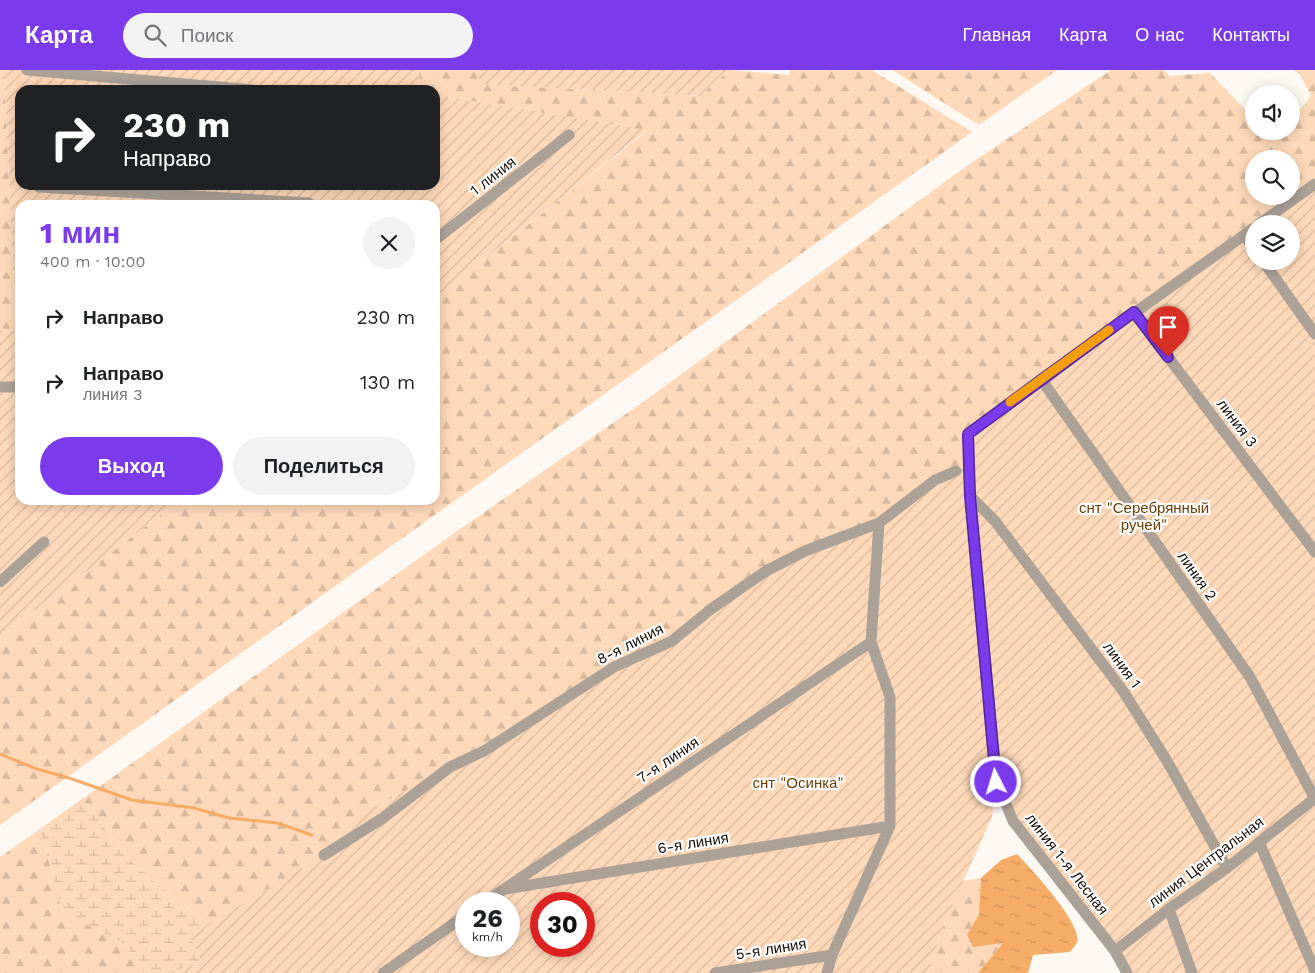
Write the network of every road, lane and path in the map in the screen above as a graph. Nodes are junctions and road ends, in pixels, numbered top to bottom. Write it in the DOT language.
graph roads {
  1 [pos="27,70"];
  2 [pos="176,70"];
  3 [pos="166,85"];
  4 [pos="175,85"];
  5 [pos="569,135"];
  6 [pos="1315,184"];
  7 [pos="93,190"];
  8 [pos="166,194"];
  9 [pos="261,200"];
  10 [pos="1272,215"];
  11 [pos="1244,235"];
  12 [pos="440,236"];
  13 [pos="1269,270"];
  14 [pos="1134,312"];
  15 [pos="1315,334"];
  16 [pos="1041,379"];
  17 [pos="0,386"];
  18 [pos="15,387"];
  19 [pos="956,472"];
  20 [pos="970,496"];
  21 [pos="880,523"];
  22 [pos="44,542"];
  23 [pos="1315,552"];
  24 [pos="0,582"];
  25 [pos="871,642"];
  26 [pos="1315,798"];
  27 [pos="890,826"];
  28 [pos="1258,842"];
  29 [pos="324,856"];
  30 [pos="1227,868"];
  31 [pos="502,890"];
  32 [pos="499,892"];
  33 [pos="1169,909"];
  34 [pos="455,923"];
  35 [pos="1115,951"];
  36 [pos="832,954"];
  37 [pos="1315,972"];
  38 [pos="384,973"];
  39 [pos="715,973"];
  40 [pos="827,973"];
  41 [pos="1127,973"];
  42 [pos="1192,973"];
  1 -- 3 [label="street"];
  2 -- 4 [label="street"];
  5 -- 12 [label="street, 1 линия"];
  6 -- 10 [label="street"];
  7 -- 8 [label="street"];
  8 -- 9 [label="street"];
  11 -- 14 [label="street"];
  13 -- 15 [label="street"];
  14 -- 16 [label="street"];
  14 -- 23 [label="street, линия 3"];
  16 -- 20 [label="street, линия 1-я Лесная"];
  16 -- 26 [label="street, линия 2"];
  17 -- 18 [label="street"];
  19 -- 21 [label="street, 8-я линия"];
  20 -- 30 [label="street, линия 1"];
  20 -- 35 [label="street, линия 1-я Лесная"];
  21 -- 25 [label="street"];
  21 -- 29 [label="street, 8-я линия"];
  22 -- 24 [label="street"];
  25 -- 27 [label="street"];
  25 -- 31 [label="street, 7-я линия"];
  26 -- 28 [label="street, линия Центральная"];
  27 -- 31 [label="street, 6-я линия"];
  27 -- 36 [label="street"];
  28 -- 30 [label="street, линия Центральная"];
  28 -- 37 [label="street"];
  30 -- 33 [label="street, линия Центральная"];
  31 -- 32 [label="street, 7-я линия"];
  33 -- 35 [label="street, линия Центральная"];
  33 -- 42 [label="street"];
  34 -- 38 [label="street"];
  35 -- 41 [label="street, линия 1-я Лесная"];
  36 -- 39 [label="street, 5-я линия"];
  36 -- 40 [label="street"];
}
